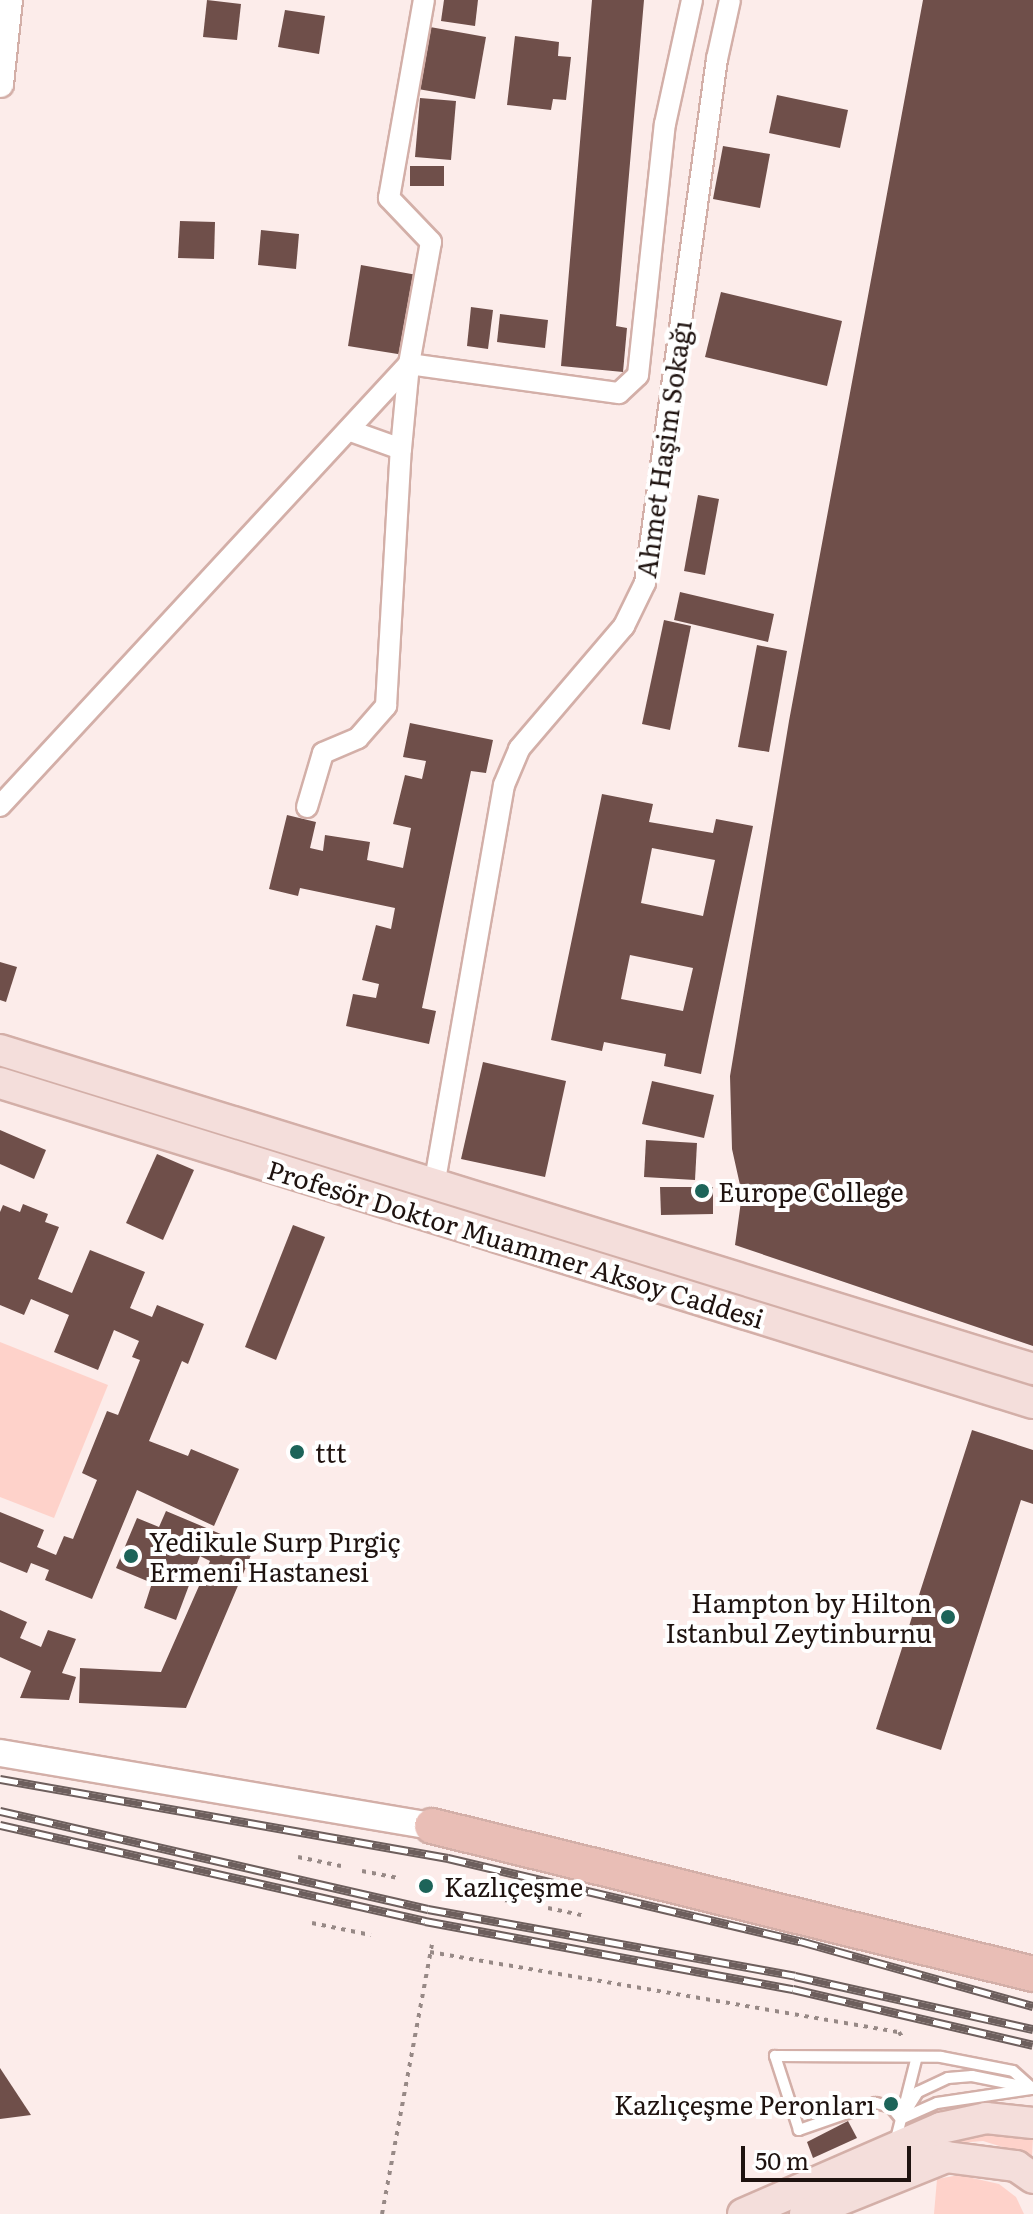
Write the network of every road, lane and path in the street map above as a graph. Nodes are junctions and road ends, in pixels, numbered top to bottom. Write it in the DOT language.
graph roads {
  1 [pos="9,0"];
  2 [pos="424,0"];
  3 [pos="692,0"];
  4 [pos="730,0"];
  5 [pos="3,28"];
  6 [pos="0,84"];
  7 [pos="409,364"];
  8 [pos="348,430"];
  9 [pos="401,449"];
  10 [pos="0,806"];
  11 [pos="307,807"];
  12 [pos="0,1050"];
  13 [pos="0,1083"];
  14 [pos="434,1186"];
  15 [pos="1033,1369"];
  16 [pos="1033,1403"];
  17 [pos="0,1753"];
  18 [pos="432,1826"];
  19 [pos="298,1857"];
  20 [pos="341,1866"];
  21 [pos="362,1871"];
  22 [pos="398,1878"];
  23 [pos="485,1897"];
  24 [pos="522,1903"];
  25 [pos="548,1908"];
  26 [pos="585,1916"];
  27 [pos="312,1923"];
  28 [pos="371,1935"];
  29 [pos="432,1945"];
  30 [pos="430,1952"];
  31 [pos="1033,1974"];
  32 [pos="916,2060"];
  33 [pos="1033,2088"];
  34 [pos="1033,2123"];
  35 [pos="898,2133"];
  36 [pos="1033,2178"];
  37 [pos="382,2214"];
  38 [pos="743,2214"];
  39 [pos="805,2214"];
  1 -- 5 [label="street"];
  2 -- 7 [label="street"];
  3 -- 7 [label="street"];
  4 -- 14 [label="street, Ahmet Haşim Sokağı"];
  5 -- 6 [label="street"];
  7 -- 8 [label="street"];
  7 -- 9 [label="street"];
  8 -- 9 [label="street"];
  8 -- 10 [label="street"];
  9 -- 11 [label="street"];
  12 -- 14 [label="main road, Profesör Doktor Muammer Aksoy Caddesi"];
  13 -- 16 [label="main road, Profesör Doktor Muammer Aksoy Caddesi"];
  14 -- 15 [label="main road, Profesör Doktor Muammer Aksoy Caddesi"];
  17 -- 18 [label="street"];
  18 -- 31 [label="main road"];
  19 -- 20 [label="path"];
  21 -- 22 [label="path"];
  23 -- 24 [label="path"];
  25 -- 26 [label="path"];
  27 -- 28 [label="path"];
  29 -- 30 [label="path"];
  30 -- 32 [label="path"];
  30 -- 37 [label="path"];
  32 -- 33 [label="lane"];
  32 -- 35 [label="lane"];
  32 -- 35 [label="lane"];
  33 -- 35 [label="lane"];
  33 -- 35 [label="lane"];
  34 -- 35 [label="main road"];
  35 -- 38 [label="main road"];
  36 -- 39 [label="main road"];
}
